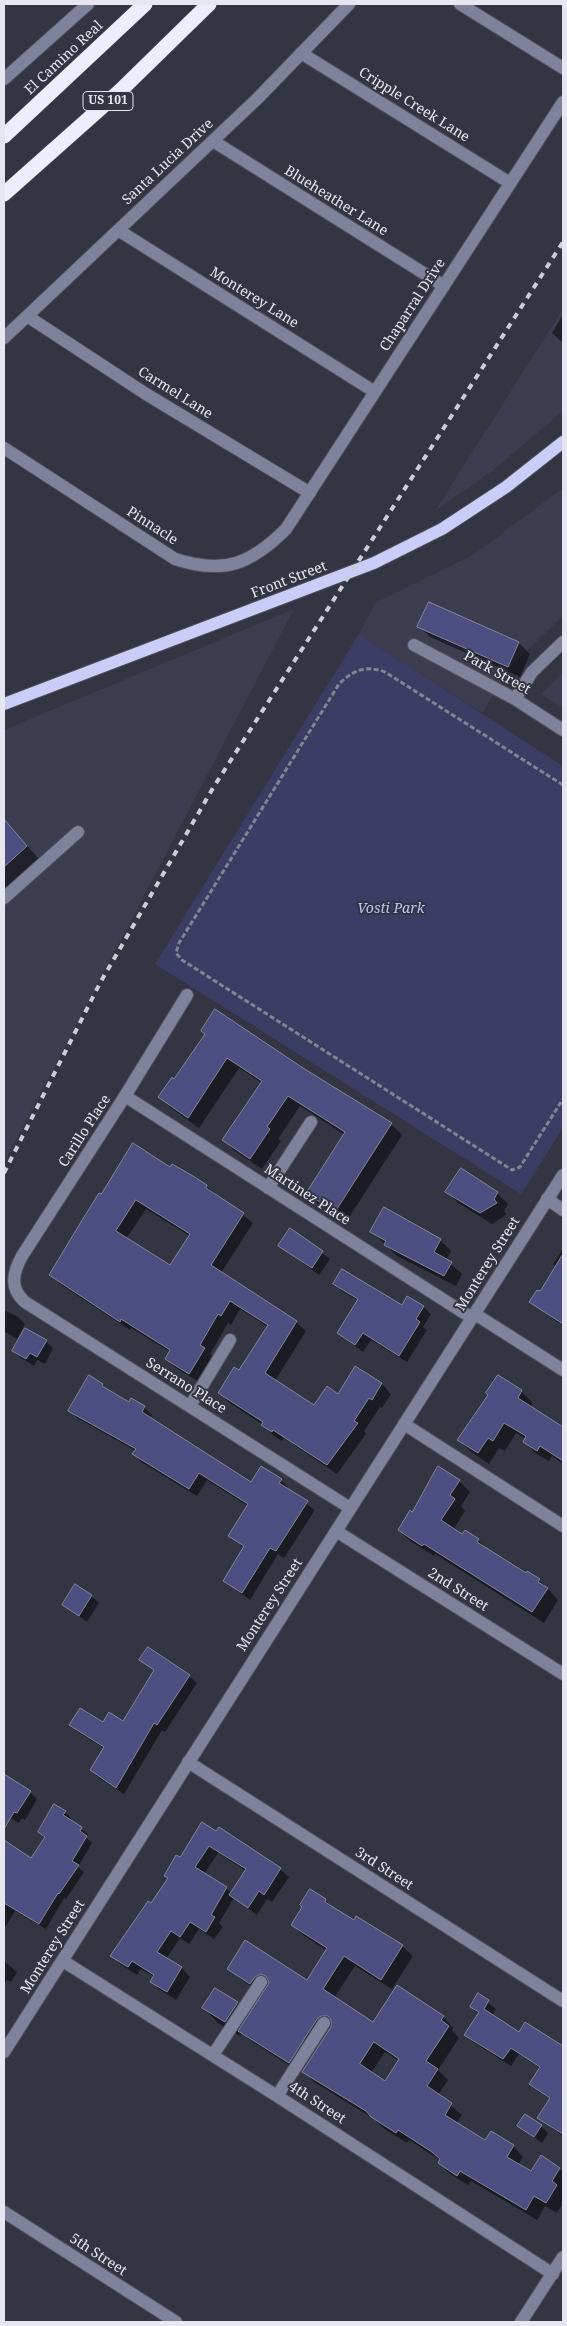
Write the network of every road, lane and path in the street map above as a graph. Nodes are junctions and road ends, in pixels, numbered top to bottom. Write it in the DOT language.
graph roads {
  1 [pos="88,4"];
  2 [pos="145,4"];
  3 [pos="209,4"];
  4 [pos="349,4"];
  5 [pos="460,4"];
  6 [pos="301,53"];
  7 [pos="563,68"];
  8 [pos="4,79"];
  9 [pos="563,102"];
  10 [pos="4,136"];
  11 [pos="213,141"];
  12 [pos="510,183"];
  13 [pos="4,194"];
  14 [pos="118,230"];
  15 [pos="444,286"];
  16 [pos="27,316"];
  17 [pos="4,338"];
  18 [pos="375,392"];
  19 [pos="563,442"];
  20 [pos="4,448"];
  21 [pos="310,493"];
  22 [pos="289,524"];
  23 [pos="563,642"];
  24 [pos="414,645"];
  25 [pos="515,699"];
  26 [pos="4,704"];
  27 [pos="563,730"];
  28 [pos="563,785"];
  29 [pos="78,832"];
  30 [pos="4,898"];
  31 [pos="187,995"];
  32 [pos="125,1096"];
  33 [pos="563,1099"];
  34 [pos="311,1122"];
  35 [pos="563,1175"];
  36 [pos="268,1188"];
  37 [pos="547,1199"];
  38 [pos="563,1210"];
  39 [pos="13,1284"];
  40 [pos="473,1316"];
  41 [pos="230,1340"];
  42 [pos="563,1370"];
  43 [pos="190,1406"];
  44 [pos="404,1424"];
  45 [pos="350,1508"];
  46 [pos="563,1526"];
  47 [pos="336,1530"];
  48 [pos="563,1674"];
  49 [pos="188,1762"];
  50 [pos="63,1961"];
  51 [pos="261,1982"];
  52 [pos="563,2001"];
  53 [pos="324,2023"];
  54 [pos="4,2052"];
  55 [pos="213,2055"];
  56 [pos="277,2096"];
  57 [pos="4,2212"];
  58 [pos="563,2257"];
  59 [pos="553,2274"];
  60 [pos="176,2322"];
  61 [pos="521,2322"];
  1 -- 8 [label="street"];
  2 -- 10 [label="highway, El Camino Real"];
  3 -- 13 [label="highway, US 101"];
  4 -- 6 [label="street, Santa Lucia Drive"];
  5 -- 7 [label="street"];
  6 -- 11 [label="street, Santa Lucia Drive"];
  6 -- 12 [label="street, Cripple Creek Lane"];
  9 -- 12 [label="street, Chaparral Drive"];
  11 -- 14 [label="street, Santa Lucia Drive"];
  11 -- 15 [label="street, Blueheather Lane"];
  12 -- 15 [label="street, Chaparral Drive"];
  14 -- 16 [label="street, Santa Lucia Drive"];
  14 -- 18 [label="street, Monterey Lane"];
  15 -- 18 [label="street, Chaparral Drive"];
  16 -- 17 [label="street, Santa Lucia Drive"];
  16 -- 21 [label="street, Carmel Lane"];
  18 -- 21 [label="street, Chaparral Drive"];
  19 -- 26 [label="main road, Front Street"];
  20 -- 22 [label="street, Pinnacle"];
  21 -- 22 [label="street, Chaparral Drive"];
  23 -- 25 [label="street"];
  24 -- 25 [label="street, Park Street"];
  25 -- 27 [label="street, Park Street"];
  28 -- 33 [label="path"];
  29 -- 30 [label="street"];
  31 -- 32 [label="street, Carillo Place"];
  32 -- 36 [label="street, Martinez Place"];
  32 -- 39 [label="street, Carillo Place"];
  34 -- 36 [label="street"];
  35 -- 37 [label="street, Monterey Street"];
  36 -- 40 [label="street, Martinez Place"];
  37 -- 38 [label="street"];
  37 -- 40 [label="street, Monterey Street"];
  39 -- 43 [label="street, Serrano Place"];
  40 -- 42 [label="street, Martinez Place"];
  40 -- 44 [label="street, Monterey Street"];
  41 -- 43 [label="street"];
  43 -- 45 [label="street, Serrano Place"];
  44 -- 45 [label="street, Monterey Street"];
  44 -- 46 [label="street"];
  45 -- 47 [label="street, Monterey Street"];
  47 -- 48 [label="street, 2nd Street"];
  47 -- 49 [label="street, Monterey Street"];
  49 -- 50 [label="street, Monterey Street"];
  49 -- 52 [label="street, 3rd Street"];
  50 -- 54 [label="street, Monterey Street"];
  50 -- 55 [label="street, 4th Street"];
  51 -- 55 [label="street"];
  53 -- 56 [label="street"];
  55 -- 56 [label="street, 4th Street"];
  56 -- 59 [label="street, 4th Street"];
  57 -- 60 [label="street, 5th Street"];
  58 -- 59 [label="street"];
  59 -- 61 [label="street"];
}
